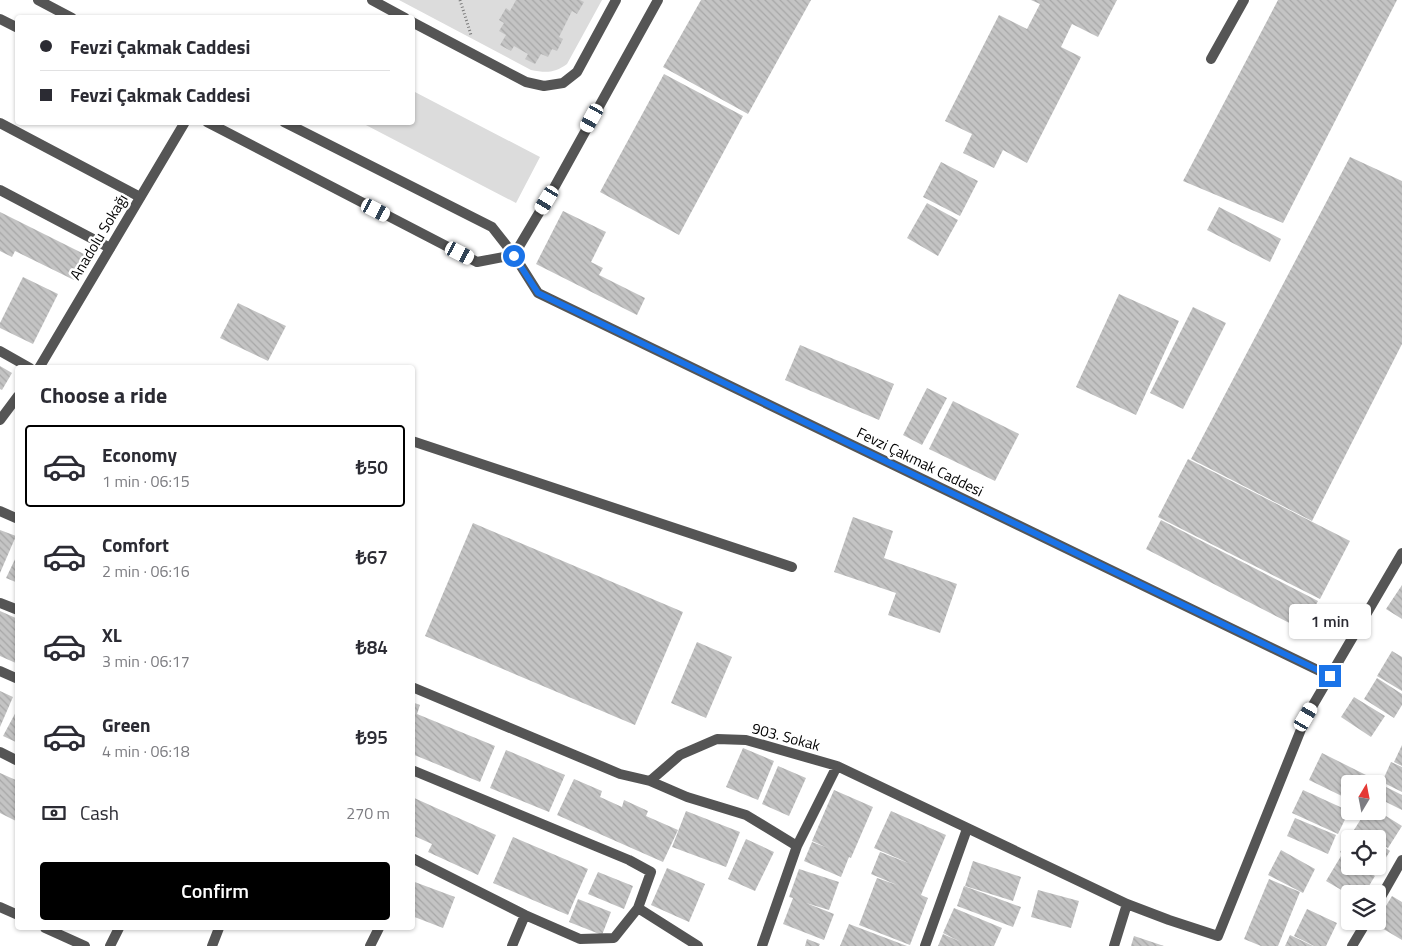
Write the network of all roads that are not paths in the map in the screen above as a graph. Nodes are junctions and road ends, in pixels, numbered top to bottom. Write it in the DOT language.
graph roads {
  1 [pos="38,0"];
  2 [pos="372,0"];
  3 [pos="616,0"];
  4 [pos="658,0"];
  5 [pos="1244,0"];
  6 [pos="66,15"];
  7 [pos="400,15"];
  8 [pos="0,19"];
  9 [pos="415,24"];
  10 [pos="15,26"];
  11 [pos="1211,58"];
  12 [pos="0,123"];
  13 [pos="183,125"];
  14 [pos="213,125"];
  15 [pos="290,125"];
  16 [pos="0,190"];
  17 [pos="140,197"];
  18 [pos="110,248"];
  19 [pos="514,256"];
  20 [pos="0,351"];
  21 [pos="25,365"];
  22 [pos="40,365"];
  23 [pos="15,400"];
  24 [pos="0,420"];
  25 [pos="415,442"];
  26 [pos="0,511"];
  27 [pos="15,517"];
  28 [pos="1401,558"];
  29 [pos="792,566"];
  30 [pos="0,603"];
  31 [pos="15,609"];
  32 [pos="0,670"];
  33 [pos="1330,676"];
  34 [pos="15,678"];
  35 [pos="415,688"];
  36 [pos="0,752"];
  37 [pos="15,760"];
  38 [pos="837,766"];
  39 [pos="415,771"];
  40 [pos="650,781"];
  41 [pos="968,829"];
  42 [pos="797,846"];
  43 [pos="415,859"];
  44 [pos="1402,860"];
  45 [pos="1386,888"];
  46 [pos="1127,904"];
  47 [pos="0,907"];
  48 [pos="638,908"];
  49 [pos="15,914"];
  50 [pos="525,914"];
  51 [pos="49,930"];
  52 [pos="118,930"];
  53 [pos="218,930"];
  54 [pos="378,930"];
  55 [pos="1362,930"];
  56 [pos="1218,936"];
  57 [pos="85,946"];
  58 [pos="110,946"];
  59 [pos="212,946"];
  60 [pos="370,946"];
  61 [pos="512,946"];
  62 [pos="698,946"];
  63 [pos="762,946"];
  64 [pos="924,946"];
  65 [pos="1114,946"];
  66 [pos="1215,946"];
  67 [pos="1352,946"];
  1 -- 6 [label="street"];
  2 -- 7 [label="street"];
  3 -- 9 [label="street"];
  4 -- 19 [label="street"];
  5 -- 11 [label="street"];
  8 -- 10 [label="street"];
  12 -- 17 [label="street"];
  13 -- 17 [label="street, Anadolu Sokağı"];
  14 -- 19 [label="street"];
  15 -- 19 [label="street"];
  16 -- 18 [label="street"];
  17 -- 18 [label="street, Anadolu Sokağı"];
  18 -- 22 [label="street, Anadolu Sokağı"];
  19 -- 33 [label="street, Fevzi Çakmak Caddesi"];
  20 -- 21 [label="street"];
  23 -- 24 [label="street"];
  25 -- 29 [label="street"];
  26 -- 27 [label="street"];
  28 -- 33 [label="street"];
  30 -- 31 [label="street"];
  32 -- 34 [label="street"];
  33 -- 56 [label="street"];
  35 -- 40 [label="street"];
  36 -- 37 [label="street"];
  38 -- 40 [label="street, 903. Sokak"];
  38 -- 41 [label="street, 903. Sokak"];
  38 -- 42 [label="street"];
  39 -- 48 [label="street"];
  40 -- 42 [label="street"];
  41 -- 46 [label="street, 903. Sokak"];
  41 -- 64 [label="street"];
  42 -- 63 [label="street"];
  43 -- 50 [label="street"];
  44 -- 45 [label="street"];
  46 -- 56 [label="street, 903. Sokak"];
  46 -- 65 [label="street"];
  47 -- 49 [label="street"];
  48 -- 50 [label="street"];
  48 -- 62 [label="street"];
  50 -- 61 [label="street"];
  51 -- 57 [label="street"];
  52 -- 58 [label="street"];
  53 -- 59 [label="street"];
  54 -- 60 [label="street"];
  55 -- 67 [label="street"];
  56 -- 66 [label="street"];
}
